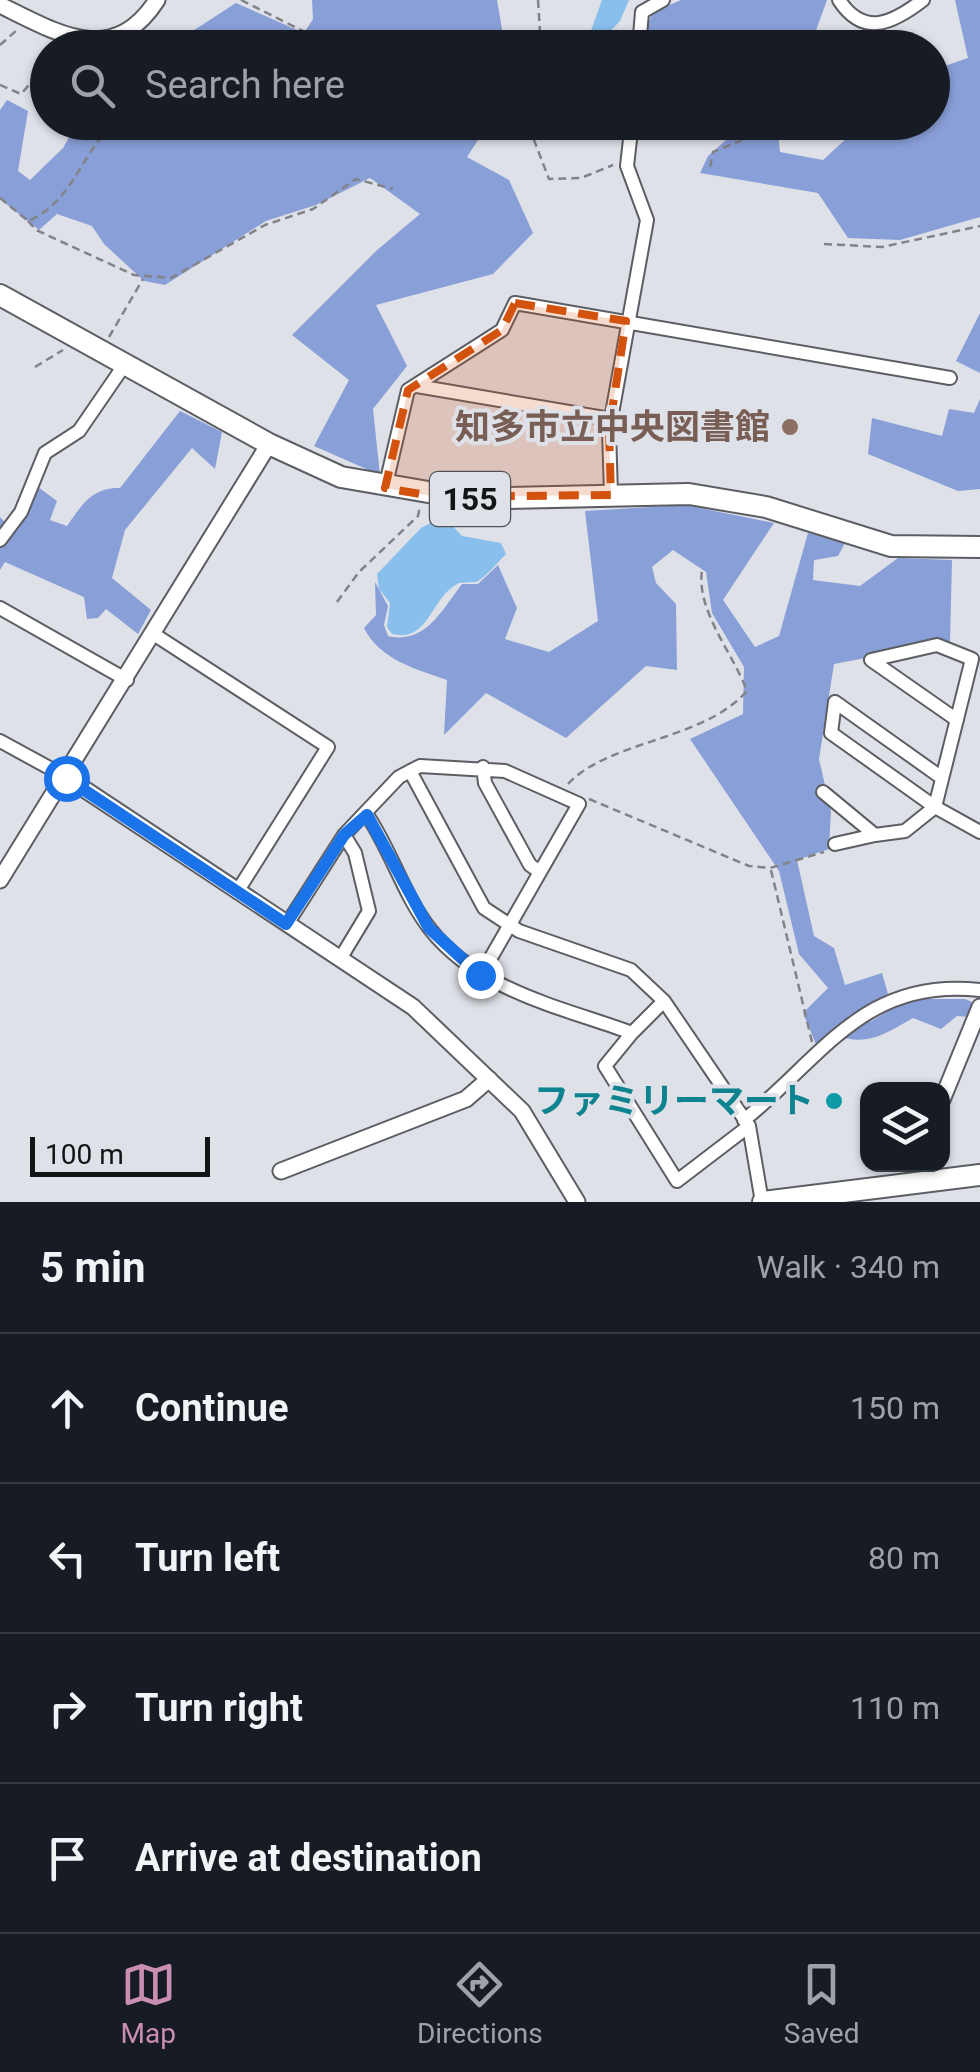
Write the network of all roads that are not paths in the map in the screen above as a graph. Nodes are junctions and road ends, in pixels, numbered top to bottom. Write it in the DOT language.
graph roads {
  1 [pos="157,0"];
  2 [pos="663,0"];
  3 [pos="839,0"];
  4 [pos="923,0"];
  5 [pos="0,5"];
  6 [pos="60,30"];
  7 [pos="133,30"];
  8 [pos="640,30"];
  9 [pos="630,140"];
  10 [pos="0,294"];
  11 [pos="626,321"];
  12 [pos="126,364"];
  13 [pos="950,378"];
  14 [pos="417,386"];
  15 [pos="610,420"];
  16 [pos="269,444"];
  17 [pos="385,488"];
  18 [pos="611,495"];
  19 [pos="0,540"];
  20 [pos="980,548"];
  21 [pos="0,608"];
  22 [pos="152,634"];
  23 [pos="127,680"];
  24 [pos="957,720"];
  25 [pos="0,741"];
  26 [pos="484,767"];
  27 [pos="410,771"];
  28 [pos="66,778"];
  29 [pos="942,778"];
  30 [pos="824,792"];
  31 [pos="935,807"];
  32 [pos="367,815"];
  33 [pos="980,832"];
  34 [pos="344,835"];
  35 [pos="875,835"];
  36 [pos="835,844"];
  37 [pos="540,872"];
  38 [pos="0,880"];
  39 [pos="237,892"];
  40 [pos="286,924"];
  41 [pos="508,925"];
  42 [pos="340,959"];
  43 [pos="480,975"];
  44 [pos="980,990"];
  45 [pos="664,1001"];
  46 [pos="980,1006"];
  47 [pos="632,1034"];
  48 [pos="489,1079"];
  49 [pos="949,1082"];
  50 [pos="747,1123"];
  51 [pos="281,1171"];
  52 [pos="918,1174"];
  53 [pos="980,1175"];
  54 [pos="577,1202"];
  55 [pos="763,1202"];
  1 -- 7 [label="street"];
  2 -- 8 [label="street"];
  3 -- 4 [label="street"];
  5 -- 6 [label="street"];
  9 -- 11 [label="street"];
  10 -- 12 [label="main road, 155"];
  11 -- 13 [label="street"];
  11 -- 14 [label="street"];
  11 -- 15 [label="street"];
  12 -- 16 [label="main road, 155"];
  12 -- 19 [label="street"];
  14 -- 15 [label="street"];
  14 -- 17 [label="street"];
  15 -- 18 [label="street"];
  16 -- 17 [label="main road, 155"];
  16 -- 22 [label="street"];
  17 -- 18 [label="main road, 155"];
  18 -- 20 [label="main road, 155"];
  21 -- 23 [label="street"];
  22 -- 23 [label="street"];
  22 -- 39 [label="street"];
  23 -- 28 [label="street"];
  24 -- 24 [label="street"];
  24 -- 29 [label="street"];
  25 -- 28 [label="street"];
  26 -- 27 [label="street"];
  26 -- 37 [label="street"];
  26 -- 37 [label="street"];
  27 -- 32 [label="street"];
  27 -- 41 [label="street"];
  28 -- 38 [label="street"];
  28 -- 39 [label="street"];
  29 -- 31 [label="street"];
  29 -- 31 [label="street"];
  30 -- 35 [label="street"];
  31 -- 33 [label="street"];
  31 -- 35 [label="street"];
  32 -- 34 [label="street"];
  32 -- 43 [label="street"];
  34 -- 40 [label="street"];
  34 -- 42 [label="street"];
  35 -- 36 [label="street"];
  37 -- 41 [label="street"];
  39 -- 40 [label="street"];
  40 -- 42 [label="street"];
  41 -- 43 [label="street"];
  41 -- 45 [label="street"];
  42 -- 48 [label="street"];
  43 -- 47 [label="street"];
  44 -- 50 [label="street"];
  45 -- 47 [label="street"];
  45 -- 50 [label="street"];
  46 -- 49 [label="street"];
  47 -- 50 [label="street"];
  48 -- 51 [label="street"];
  48 -- 54 [label="street"];
  50 -- 55 [label="street"];
  52 -- 53 [label="main road"];
  52 -- 55 [label="main road"];
}
